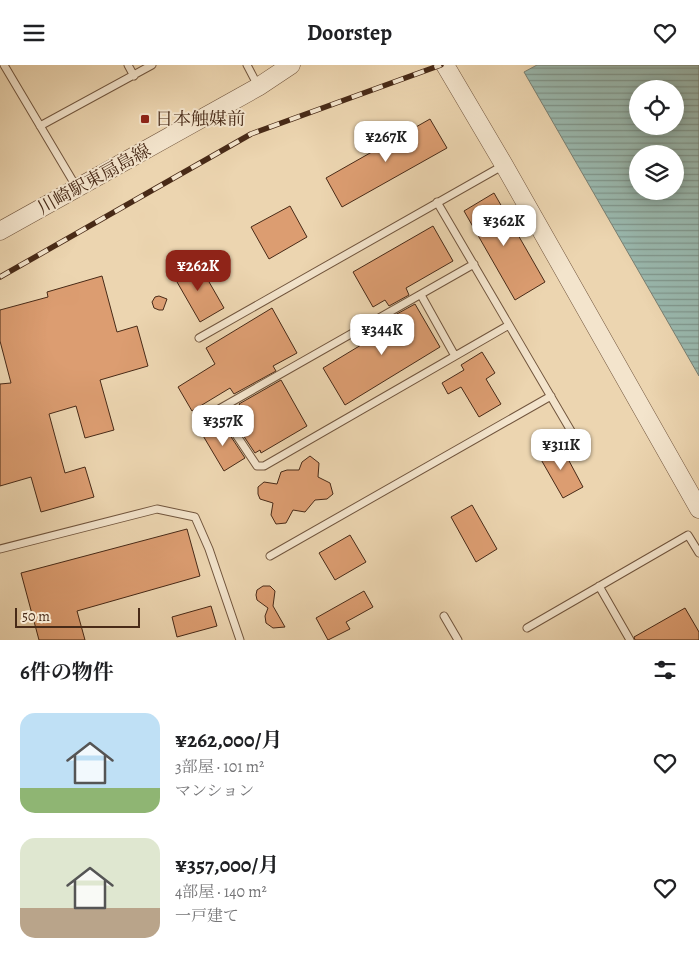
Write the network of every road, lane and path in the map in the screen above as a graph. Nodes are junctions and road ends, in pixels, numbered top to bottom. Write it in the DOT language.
graph roads {
  1 [pos="4,65"];
  2 [pos="128,65"];
  3 [pos="152,65"];
  4 [pos="291,65"];
  5 [pos="445,65"];
  6 [pos="245,66"];
  7 [pos="134,76"];
  8 [pos="258,87"];
  9 [pos="40,126"];
  10 [pos="504,165"];
  11 [pos="77,188"];
  12 [pos="437,202"];
  13 [pos="0,231"];
  14 [pos="474,265"];
  15 [pos="421,295"];
  16 [pos="509,325"];
  17 [pos="199,337"];
  18 [pos="456,356"];
  19 [pos="551,396"];
  20 [pos="219,409"];
  21 [pos="200,423"];
  22 [pos="581,448"];
  23 [pos="699,509"];
  24 [pos="0,549"];
  25 [pos="699,553"];
  26 [pos="270,556"];
  27 [pos="599,586"];
  28 [pos="444,616"];
  29 [pos="527,628"];
  30 [pos="240,640"];
  31 [pos="458,640"];
  32 [pos="630,640"];
  1 -- 9 [label="lane"];
  2 -- 7 [label="lane"];
  3 -- 7 [label="lane"];
  4 -- 8 [label="street, 川崎駅東扇島線"];
  5 -- 10 [label="street"];
  6 -- 8 [label="lane"];
  7 -- 9 [label="lane"];
  8 -- 11 [label="street, 川崎駅東扇島線"];
  9 -- 11 [label="lane"];
  10 -- 12 [label="lane"];
  10 -- 23 [label="street"];
  11 -- 13 [label="street, 川崎駅東扇島線"];
  12 -- 14 [label="lane"];
  12 -- 17 [label="lane"];
  14 -- 15 [label="lane"];
  14 -- 16 [label="lane"];
  15 -- 18 [label="lane"];
  15 -- 20 [label="lane"];
  16 -- 18 [label="lane"];
  16 -- 19 [label="lane"];
  18 -- 20 [label="lane"];
  19 -- 22 [label="lane"];
  19 -- 26 [label="lane"];
  20 -- 21 [label="lane"];
  24 -- 30 [label="lane"];
  25 -- 27 [label="lane"];
  27 -- 29 [label="lane"];
  27 -- 32 [label="lane"];
  28 -- 31 [label="lane"];
}
